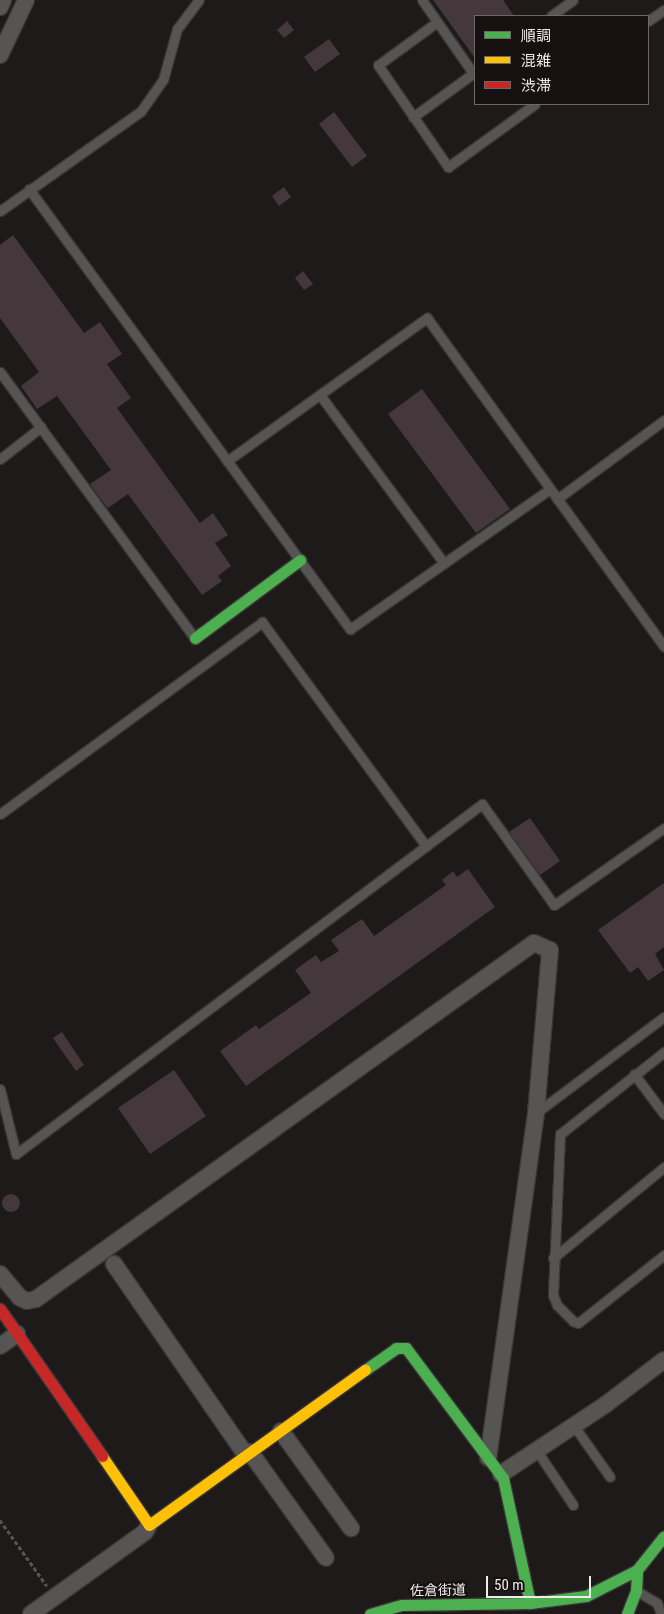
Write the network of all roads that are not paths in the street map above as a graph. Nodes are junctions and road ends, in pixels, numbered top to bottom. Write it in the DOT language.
graph roads {
  1 [pos="3,0"];
  2 [pos="26,0"];
  3 [pos="199,0"];
  4 [pos="422,0"];
  5 [pos="573,0"];
  6 [pos="0,6"];
  7 [pos="664,10"];
  8 [pos="552,15"];
  9 [pos="649,21"];
  10 [pos="437,22"];
  11 [pos="0,55"];
  12 [pos="474,73"];
  13 [pos="534,105"];
  14 [pos="413,118"];
  15 [pos="29,189"];
  16 [pos="0,211"];
  17 [pos="0,372"];
  18 [pos="320,395"];
  19 [pos="664,420"];
  20 [pos="40,427"];
  21 [pos="0,459"];
  22 [pos="227,461"];
  23 [pos="550,489"];
  24 [pos="557,499"];
  25 [pos="300,560"];
  26 [pos="444,564"];
  27 [pos="195,638"];
  28 [pos="664,647"];
  29 [pos="0,814"];
  30 [pos="664,828"];
  31 [pos="426,846"];
  32 [pos="664,1017"];
  33 [pos="664,1052"];
  34 [pos="634,1074"];
  35 [pos="0,1089"];
  36 [pos="536,1113"];
  37 [pos="664,1114"];
  38 [pos="664,1167"];
  39 [pos="664,1255"];
  40 [pos="553,1258"];
  41 [pos="114,1264"];
  42 [pos="0,1274"];
  43 [pos="0,1309"];
  44 [pos="17,1334"];
  45 [pos="0,1346"];
  46 [pos="664,1360"];
  47 [pos="574,1426"];
  48 [pos="281,1430"];
  49 [pos="536,1451"];
  50 [pos="248,1454"];
  51 [pos="488,1458"];
  52 [pos="501,1474"];
  53 [pos="610,1477"];
  54 [pos="573,1505"];
  55 [pos="149,1525"];
  56 [pos="351,1528"];
  57 [pos="661,1546"];
  58 [pos="326,1558"];
  59 [pos="637,1570"];
  60 [pos="636,1591"];
  61 [pos="530,1604"];
  62 [pos="471,1609"];
  63 [pos="404,1610"];
  64 [pos="31,1614"];
  65 [pos="370,1614"];
  66 [pos="627,1614"];
  67 [pos="662,1614"];
  1 -- 6 [label="street"];
  2 -- 11 [label="street"];
  3 -- 15 [label="lane"];
  4 -- 10 [label="lane"];
  5 -- 8 [label="lane"];
  7 -- 9 [label="lane"];
  10 -- 12 [label="lane"];
  10 -- 14 [label="lane"];
  12 -- 14 [label="lane"];
  13 -- 14 [label="lane"];
  15 -- 16 [label="lane"];
  15 -- 22 [label="lane"];
  17 -- 20 [label="lane"];
  18 -- 22 [label="lane"];
  18 -- 23 [label="lane"];
  18 -- 26 [label="lane"];
  19 -- 24 [label="lane"];
  20 -- 21 [label="lane"];
  20 -- 27 [label="lane"];
  22 -- 25 [label="lane"];
  23 -- 24 [label="lane"];
  23 -- 26 [label="lane"];
  24 -- 28 [label="lane"];
  25 -- 26 [label="lane"];
  25 -- 27 [label="street"];
  29 -- 31 [label="lane"];
  30 -- 31 [label="lane"];
  31 -- 35 [label="lane"];
  32 -- 36 [label="lane"];
  33 -- 34 [label="lane"];
  34 -- 37 [label="lane"];
  34 -- 40 [label="lane"];
  36 -- 42 [label="street"];
  36 -- 51 [label="street"];
  38 -- 40 [label="lane"];
  39 -- 40 [label="lane"];
  41 -- 50 [label="street"];
  43 -- 44 [label="street"];
  44 -- 45 [label="street"];
  44 -- 55 [label="street"];
  46 -- 47 [label="street"];
  47 -- 49 [label="street"];
  47 -- 53 [label="lane"];
  48 -- 50 [label="street"];
  48 -- 51 [label="street"];
  48 -- 56 [label="street"];
  49 -- 52 [label="street"];
  49 -- 54 [label="lane"];
  50 -- 55 [label="street"];
  50 -- 58 [label="street"];
  51 -- 52 [label="street"];
  52 -- 61 [label="street"];
  55 -- 64 [label="street"];
  57 -- 59 [label="street, 佐倉街道"];
  59 -- 60 [label="street"];
  59 -- 61 [label="street, 佐倉街道"];
  60 -- 66 [label="street"];
  60 -- 67 [label="lane"];
  61 -- 62 [label="street, 佐倉街道"];
  62 -- 63 [label="street, 佐倉街道"];
  63 -- 65 [label="street, 佐倉街道"];
}
